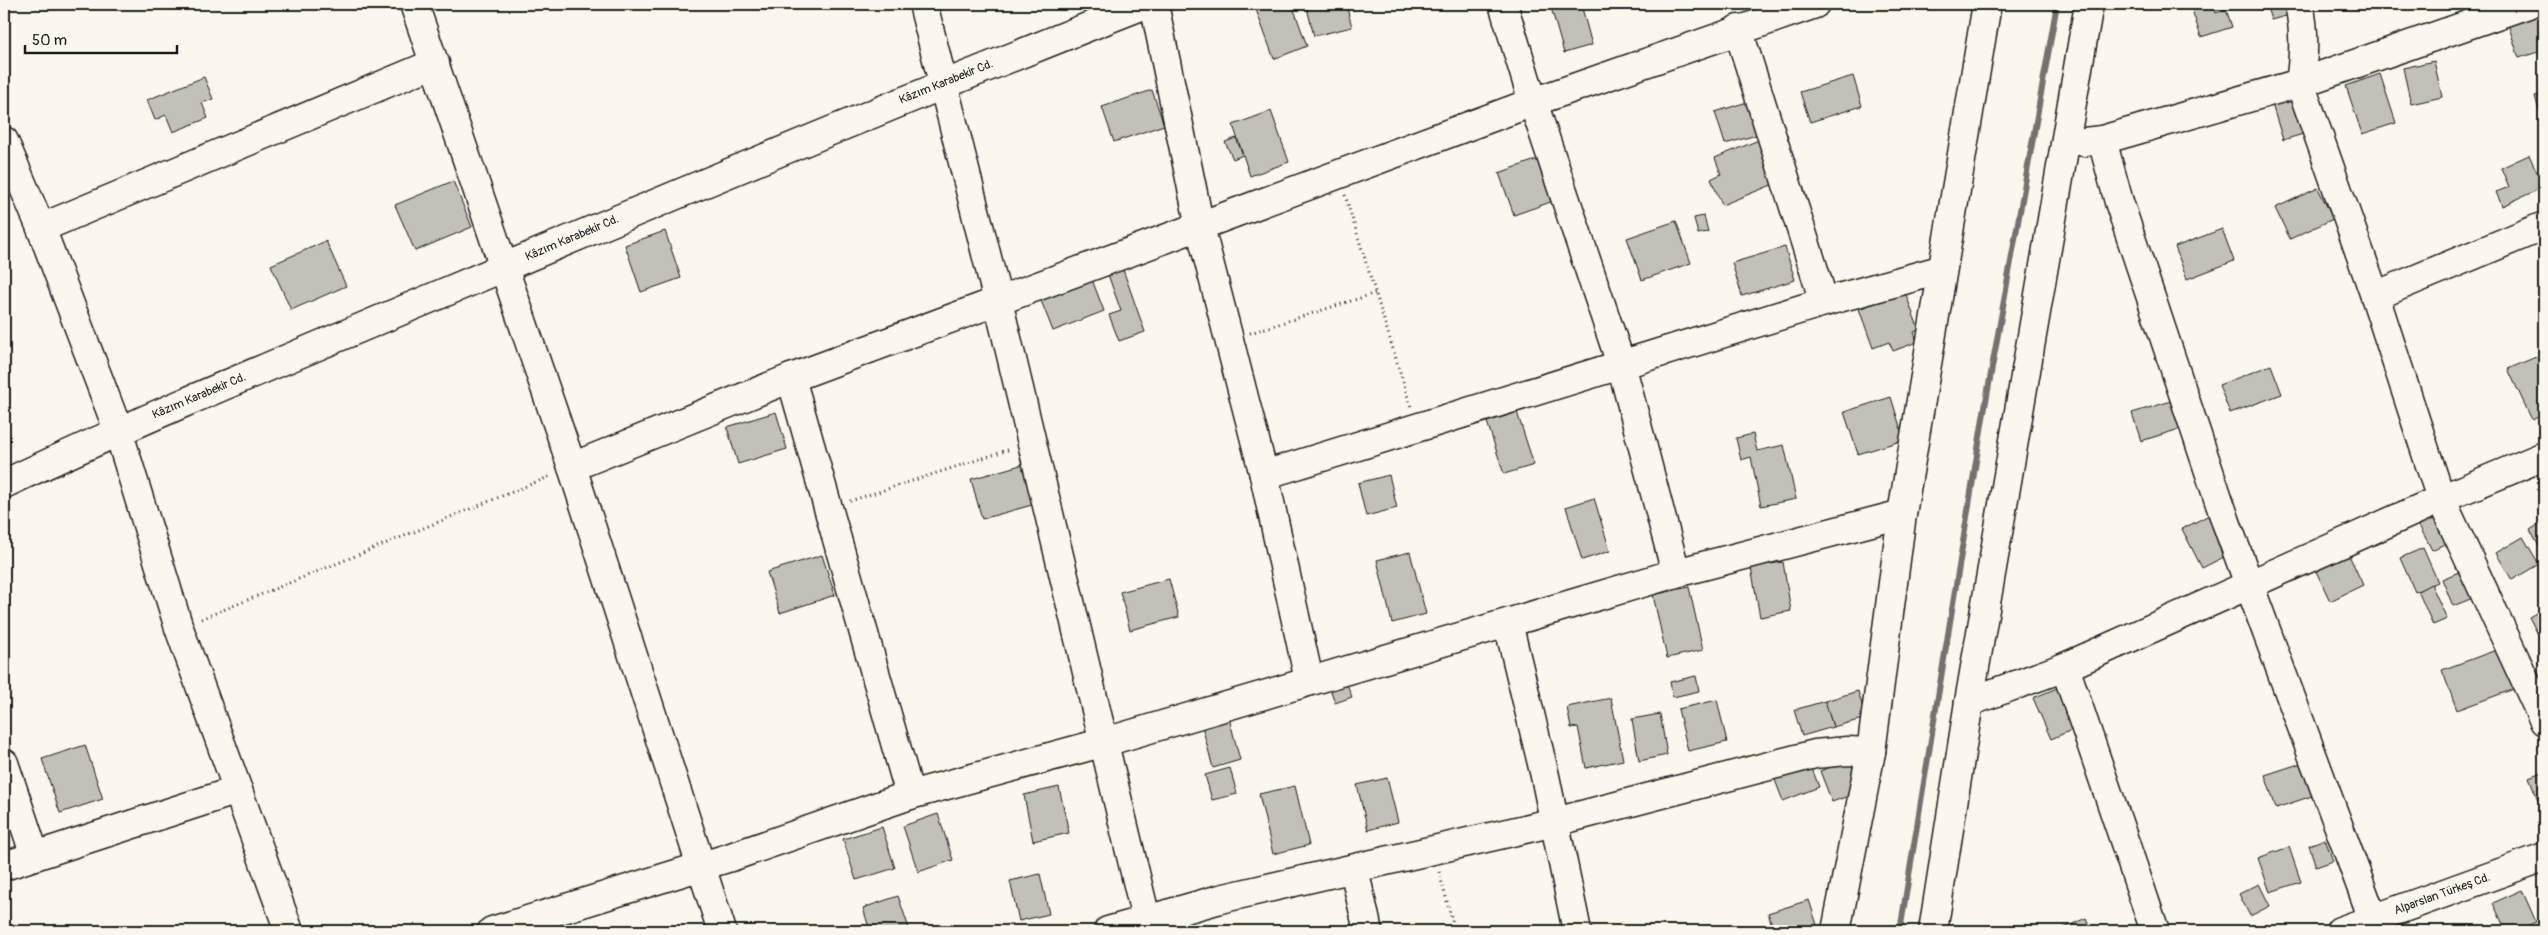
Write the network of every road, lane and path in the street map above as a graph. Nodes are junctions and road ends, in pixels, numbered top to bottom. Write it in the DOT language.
graph roads {
  1 [pos="414,4"];
  2 [pos="923,4"];
  3 [pos="1146,4"];
  4 [pos="1154,4"];
  5 [pos="1504,4"];
  6 [pos="1815,4"];
  7 [pos="1987,4"];
  8 [pos="2089,4"];
  9 [pos="2299,4"];
  10 [pos="2528,4"];
  11 [pos="1738,29"];
  12 [pos="435,63"];
  13 [pos="944,83"];
  14 [pos="2300,83"];
  15 [pos="1533,102"];
  16 [pos="2102,140"];
  17 [pos="4,141"];
  18 [pos="2065,144"];
  19 [pos="1339,174"];
  20 [pos="2544,226"];
  21 [pos="1200,227"];
  22 [pos="41,228"];
  23 [pos="503,267"];
  24 [pos="1940,270"];
  25 [pos="1376,292"];
  26 [pos="2375,296"];
  27 [pos="998,301"];
  28 [pos="1824,302"];
  29 [pos="1227,340"];
  30 [pos="1621,364"];
  31 [pos="791,378"];
  32 [pos="1417,426"];
  33 [pos="118,430"];
  34 [pos="1031,442"];
  35 [pos="2544,456"];
  36 [pos="572,467"];
  37 [pos="1264,475"];
  38 [pos="4,484"];
  39 [pos="2441,499"];
  40 [pos="828,508"];
  41 [pos="1902,514"];
  42 [pos="1676,573"];
  43 [pos="2251,585"];
  44 [pos="1508,623"];
  45 [pos="179,628"];
  46 [pos="2065,667"];
  47 [pos="1309,680"];
  48 [pos="1969,702"];
  49 [pos="2544,721"];
  50 [pos="1106,742"];
  51 [pos="1871,752"];
  52 [pos="4,762"];
  53 [pos="238,790"];
  54 [pos="910,795"];
  55 [pos="1555,822"];
  56 [pos="1433,850"];
  57 [pos="35,856"];
  58 [pos="2544,857"];
  59 [pos="4,866"];
  60 [pos="702,866"];
  61 [pos="1354,869"];
  62 [pos="1148,925"];
  63 [pos="2353,927"];
  64 [pos="289,931"];
  65 [pos="492,931"];
  66 [pos="722,931"];
  67 [pos="1108,931"];
  68 [pos="1368,931"];
  69 [pos="1455,931"];
  70 [pos="1577,931"];
  71 [pos="1836,931"];
  72 [pos="1933,931"];
  73 [pos="2155,931"];
  1 -- 12 [label="street"];
  2 -- 13 [label="street"];
  3 -- 13 [label="street, Kâzım Karabekir Cd."];
  4 -- 21 [label="street"];
  5 -- 15 [label="street"];
  6 -- 11 [label="street"];
  7 -- 24 [label="street"];
  8 -- 18 [label="street"];
  9 -- 14 [label="street"];
  10 -- 14 [label="street"];
  11 -- 15 [label="street"];
  11 -- 28 [label="street"];
  12 -- 22 [label="street"];
  12 -- 23 [label="street"];
  13 -- 23 [label="street, Kâzım Karabekir Cd."];
  13 -- 27 [label="street"];
  14 -- 16 [label="street"];
  14 -- 26 [label="street"];
  15 -- 19 [label="street"];
  15 -- 30 [label="street"];
  16 -- 18 [label="street"];
  16 -- 43 [label="street"];
  17 -- 22 [label="street"];
  18 -- 48 [label="street"];
  19 -- 21 [label="street"];
  19 -- 25 [label="path"];
  20 -- 26 [label="street"];
  21 -- 27 [label="street"];
  21 -- 29 [label="street"];
  22 -- 33 [label="street"];
  23 -- 33 [label="street, Kâzım Karabekir Cd."];
  23 -- 36 [label="street"];
  24 -- 28 [label="street"];
  24 -- 41 [label="street"];
  25 -- 29 [label="path"];
  25 -- 32 [label="path"];
  26 -- 39 [label="street"];
  27 -- 31 [label="street"];
  27 -- 34 [label="street"];
  28 -- 30 [label="street"];
  29 -- 37 [label="street"];
  30 -- 32 [label="street"];
  30 -- 42 [label="street"];
  31 -- 36 [label="street"];
  31 -- 40 [label="street"];
  32 -- 37 [label="street"];
  33 -- 38 [label="street, Kâzım Karabekir Cd."];
  33 -- 45 [label="street"];
  34 -- 40 [label="path"];
  34 -- 50 [label="street"];
  35 -- 39 [label="street"];
  36 -- 45 [label="path"];
  36 -- 60 [label="street"];
  37 -- 47 [label="street"];
  39 -- 43 [label="street"];
  39 -- 49 [label="street"];
  40 -- 54 [label="street"];
  41 -- 42 [label="street"];
  41 -- 51 [label="street"];
  42 -- 44 [label="street"];
  43 -- 46 [label="street"];
  43 -- 63 [label="street"];
  44 -- 47 [label="street"];
  44 -- 55 [label="street"];
  45 -- 53 [label="street"];
  46 -- 48 [label="street"];
  46 -- 73 [label="street"];
  47 -- 50 [label="street"];
  48 -- 72 [label="street"];
  50 -- 54 [label="street"];
  50 -- 62 [label="street"];
  51 -- 55 [label="street"];
  51 -- 71 [label="street"];
  52 -- 57 [label="street"];
  53 -- 57 [label="street"];
  53 -- 64 [label="street"];
  54 -- 60 [label="street"];
  55 -- 56 [label="street"];
  55 -- 70 [label="street"];
  56 -- 61 [label="street"];
  56 -- 69 [label="path"];
  57 -- 59 [label="street"];
  58 -- 63 [label="street, Alparslan Türkeş Cd."];
  60 -- 65 [label="street"];
  60 -- 66 [label="street"];
  61 -- 62 [label="street"];
  61 -- 68 [label="street"];
  62 -- 67 [label="street"];
}
